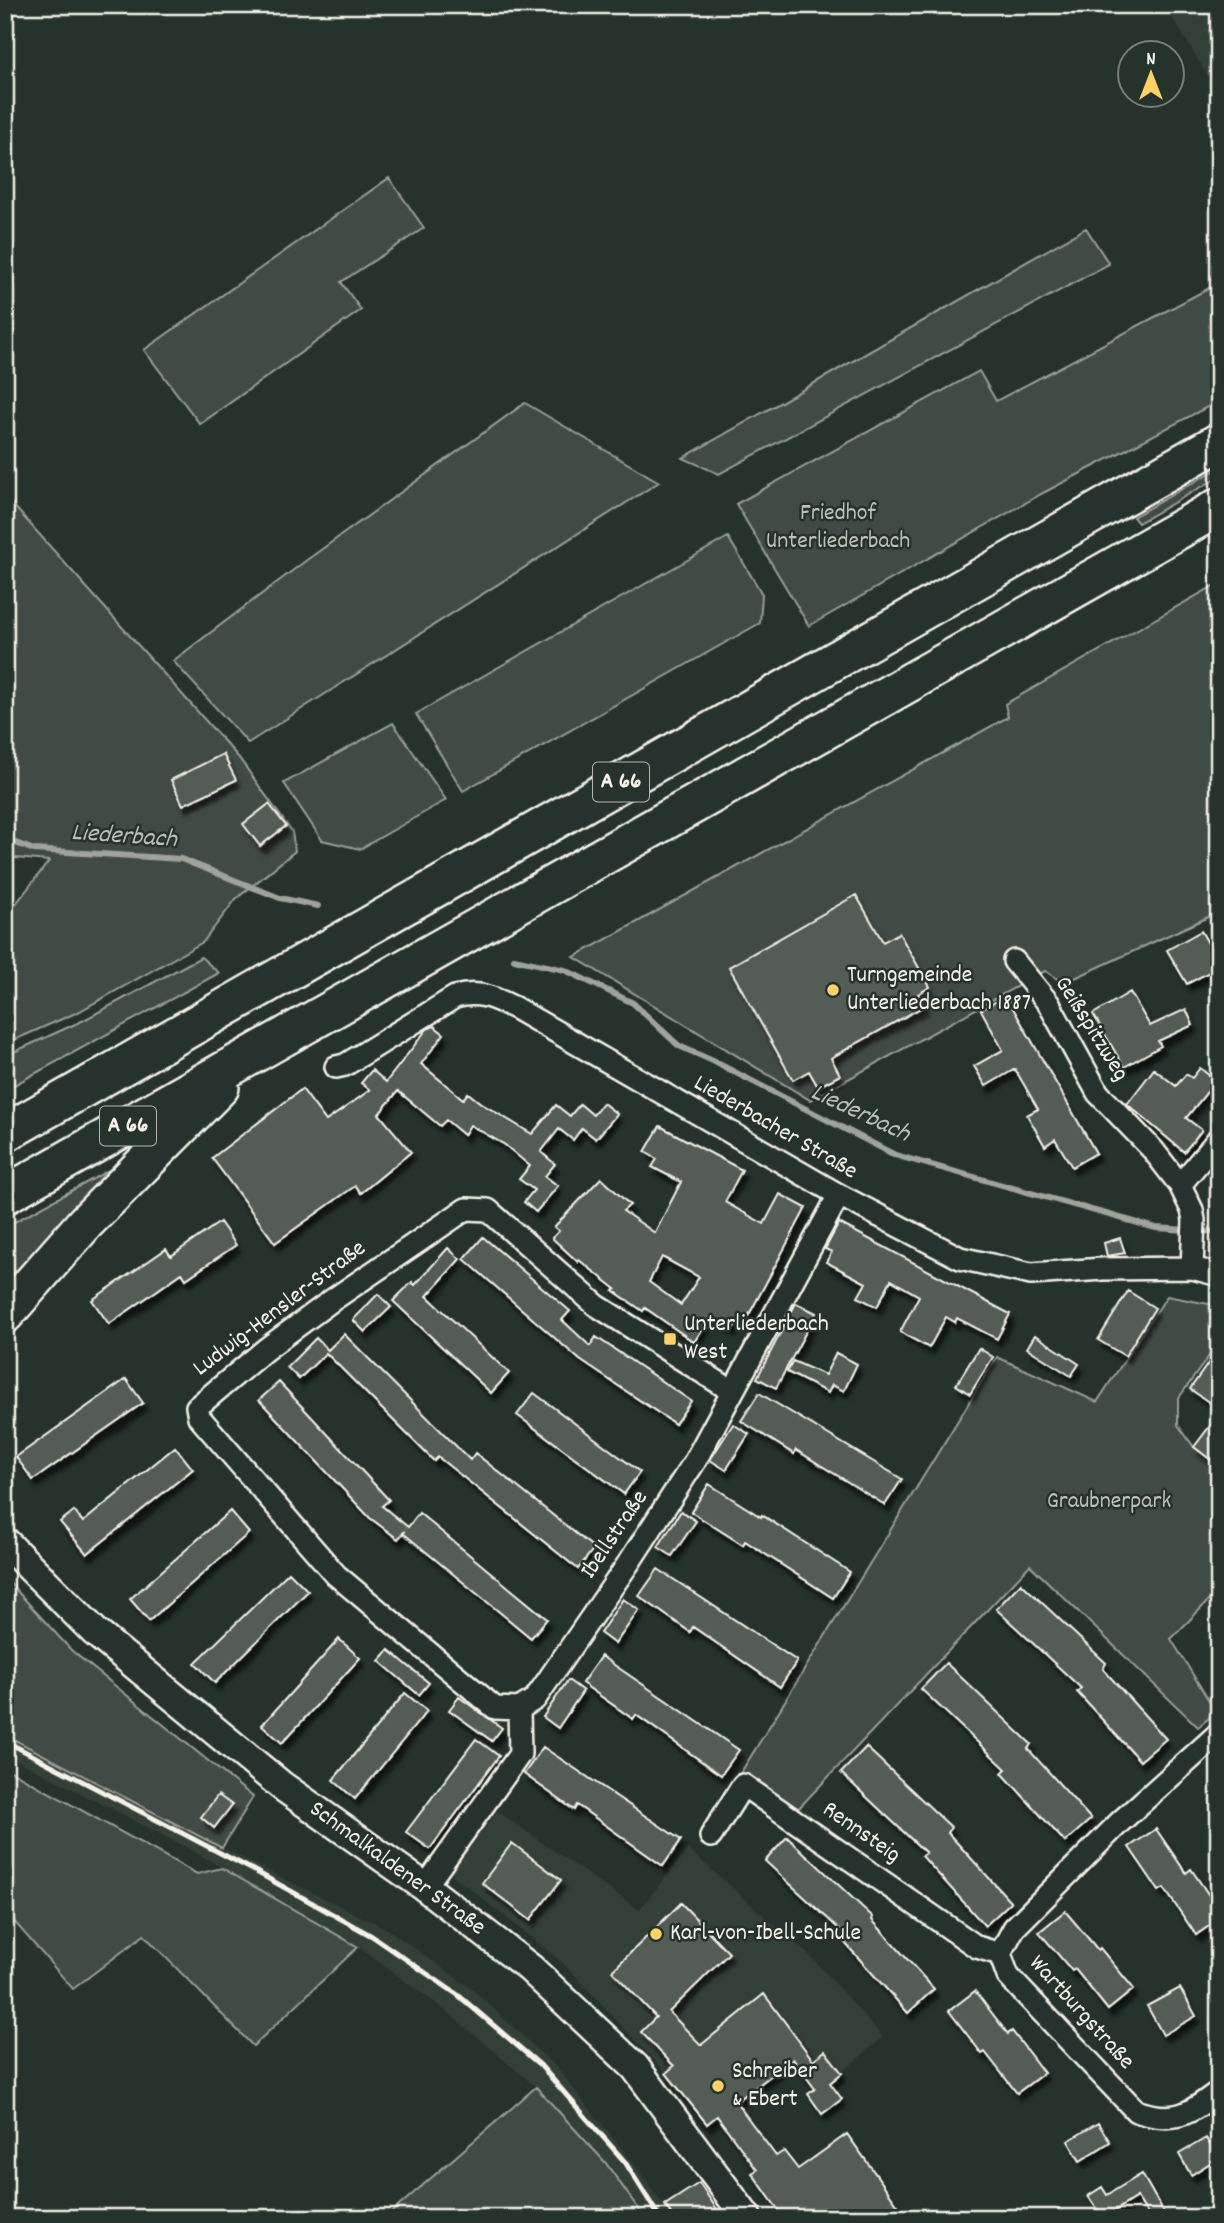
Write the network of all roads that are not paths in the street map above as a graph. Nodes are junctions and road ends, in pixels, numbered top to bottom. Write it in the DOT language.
graph roads {
  1 [pos="1219,436"];
  2 [pos="1219,442"];
  3 [pos="1175,467"];
  4 [pos="1219,507"];
  5 [pos="1014,961"];
  6 [pos="250,1057"];
  7 [pos="336,1068"];
  8 [pos="68,1097"];
  9 [pos="5,1117"];
  10 [pos="5,1133"];
  11 [pos="1219,1138"];
  12 [pos="1180,1185"];
  13 [pos="5,1195"];
  14 [pos="839,1195"];
  15 [pos="1192,1268"];
  16 [pos="1219,1275"];
  17 [pos="5,1314"];
  18 [pos="732,1391"];
  19 [pos="9,1543"];
  20 [pos="519,1709"];
  21 [pos="1219,1733"];
  22 [pos="711,1836"];
  23 [pos="425,1887"];
  24 [pos="1000,1954"];
  25 [pos="1219,2091"];
  26 [pos="747,2218"];
  1 -- 3 [label="highway, A 66"];
  2 -- 3 [label="highway, A 66"];
  3 -- 8 [label="highway, A 66"];
  4 -- 6 [label="highway, A 66"];
  5 -- 12 [label="street, Geißspitzweg"];
  6 -- 13 [label="highway, A 66"];
  6 -- 17 [label="highway"];
  7 -- 14 [label="street, Liederbacher Straße"];
  8 -- 9 [label="highway"];
  8 -- 10 [label="highway, A 66"];
  11 -- 12 [label="street"];
  12 -- 15 [label="street, Geißspitzweg"];
  14 -- 15 [label="street, Liederbacher Straße"];
  14 -- 18 [label="street, Ibellstraße"];
  15 -- 16 [label="street, Liederbacher Straße"];
  18 -- 20 [label="street, Ibellstraße"];
  18 -- 20 [label="street, Ludwig-Hensler-Straße"];
  19 -- 23 [label="main road, Schmalkaldener Straße"];
  20 -- 23 [label="street"];
  21 -- 24 [label="street, Wartburgstraße"];
  22 -- 24 [label="street, Rennsteig"];
  23 -- 26 [label="main road, Schmalkaldener Straße"];
  24 -- 25 [label="street, Wartburgstraße"];
}
